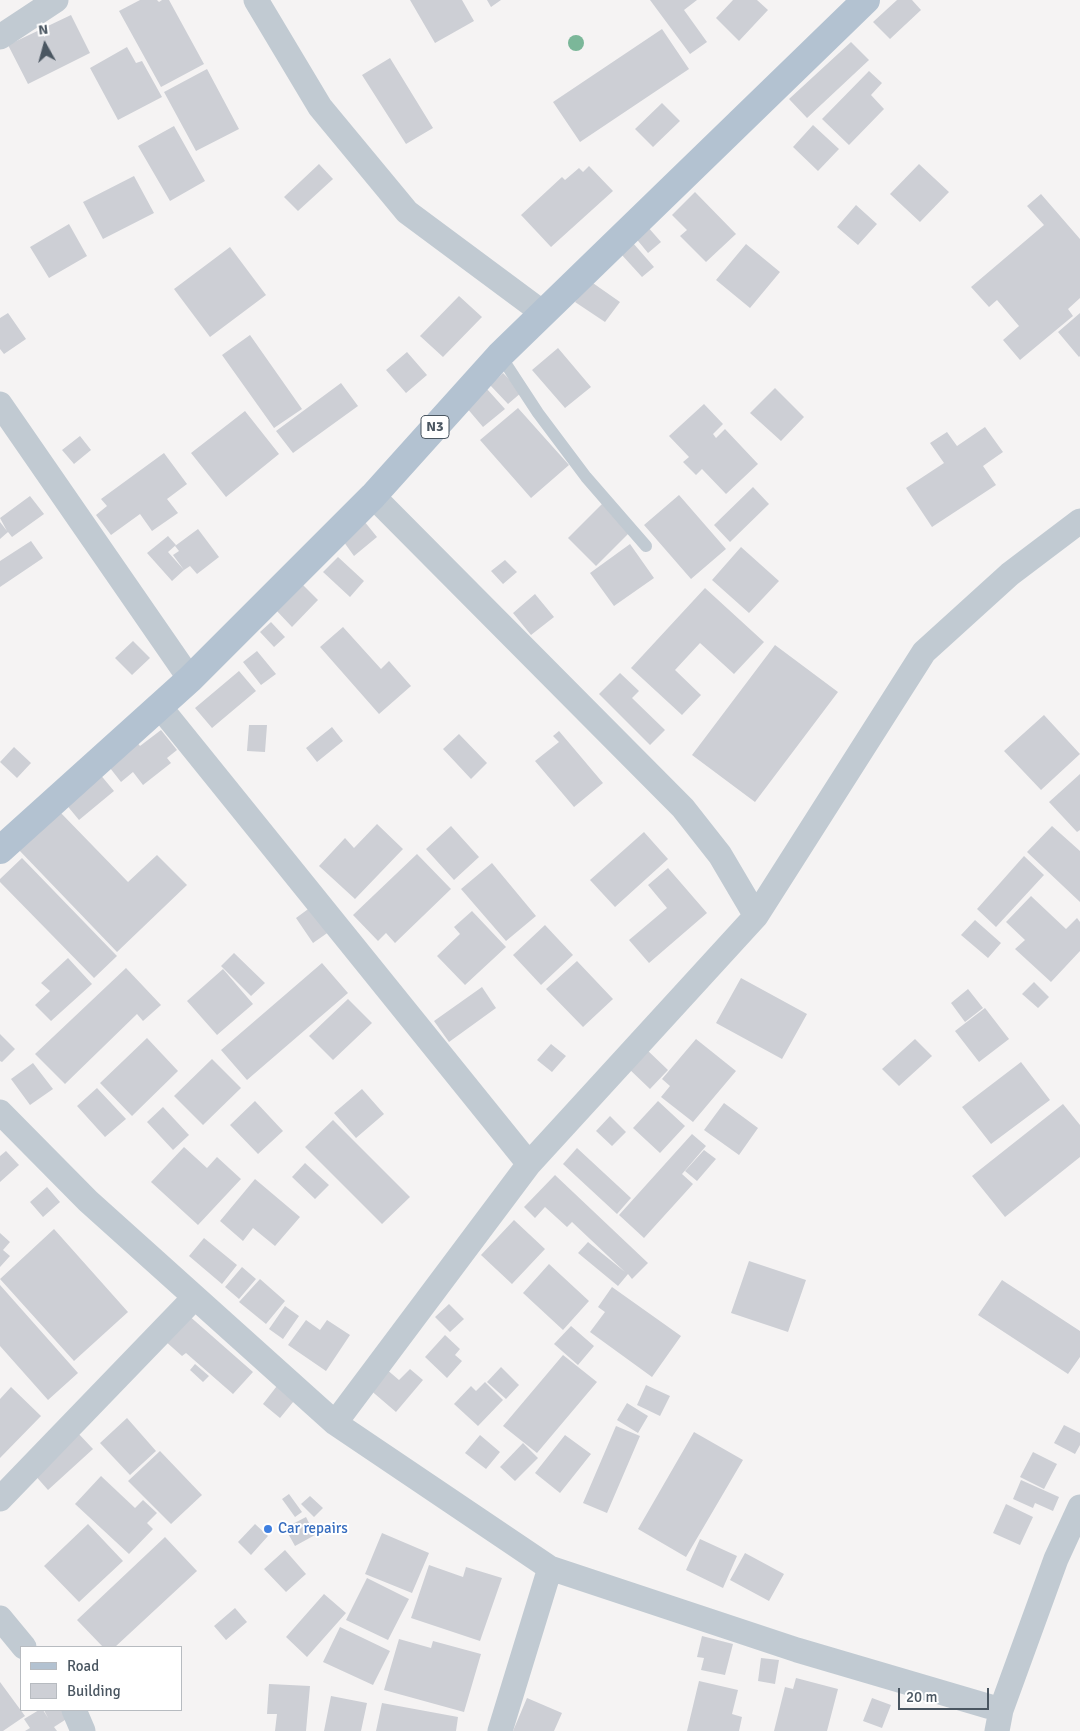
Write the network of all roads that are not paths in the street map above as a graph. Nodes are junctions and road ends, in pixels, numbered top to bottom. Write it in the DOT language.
graph roads {
  1 [pos="56,0"];
  2 [pos="256,0"];
  3 [pos="866,0"];
  4 [pos="0,37"];
  5 [pos="543,313"];
  6 [pos="500,355"];
  7 [pos="0,404"];
  8 [pos="373,496"];
  9 [pos="1080,521"];
  10 [pos="646,546"];
  11 [pos="190,679"];
  12 [pos="160,707"];
  13 [pos="0,850"];
  14 [pos="756,916"];
  15 [pos="0,1112"];
  16 [pos="529,1164"];
  17 [pos="194,1298"];
  18 [pos="335,1422"];
  19 [pos="0,1499"];
  20 [pos="1080,1507"];
  21 [pos="550,1568"];
  22 [pos="0,1618"];
  23 [pos="23,1646"];
  24 [pos="74,1711"];
  25 [pos="999,1721"];
  26 [pos="83,1731"];
  27 [pos="500,1731"];
  1 -- 4 [label="street"];
  2 -- 5 [label="street"];
  3 -- 5 [label="main road, N3"];
  5 -- 6 [label="main road, N3"];
  6 -- 8 [label="main road, N3"];
  6 -- 10 [label="lane"];
  7 -- 11 [label="street"];
  8 -- 11 [label="main road, N3"];
  8 -- 14 [label="street"];
  9 -- 14 [label="street"];
  11 -- 12 [label="main road, N3"];
  12 -- 13 [label="main road, N3"];
  12 -- 16 [label="street"];
  14 -- 16 [label="street"];
  15 -- 17 [label="street"];
  16 -- 18 [label="street"];
  17 -- 18 [label="street"];
  17 -- 19 [label="street"];
  18 -- 21 [label="street"];
  20 -- 25 [label="street"];
  21 -- 25 [label="street"];
  21 -- 27 [label="street"];
  22 -- 23 [label="street"];
  24 -- 26 [label="street"];
}
